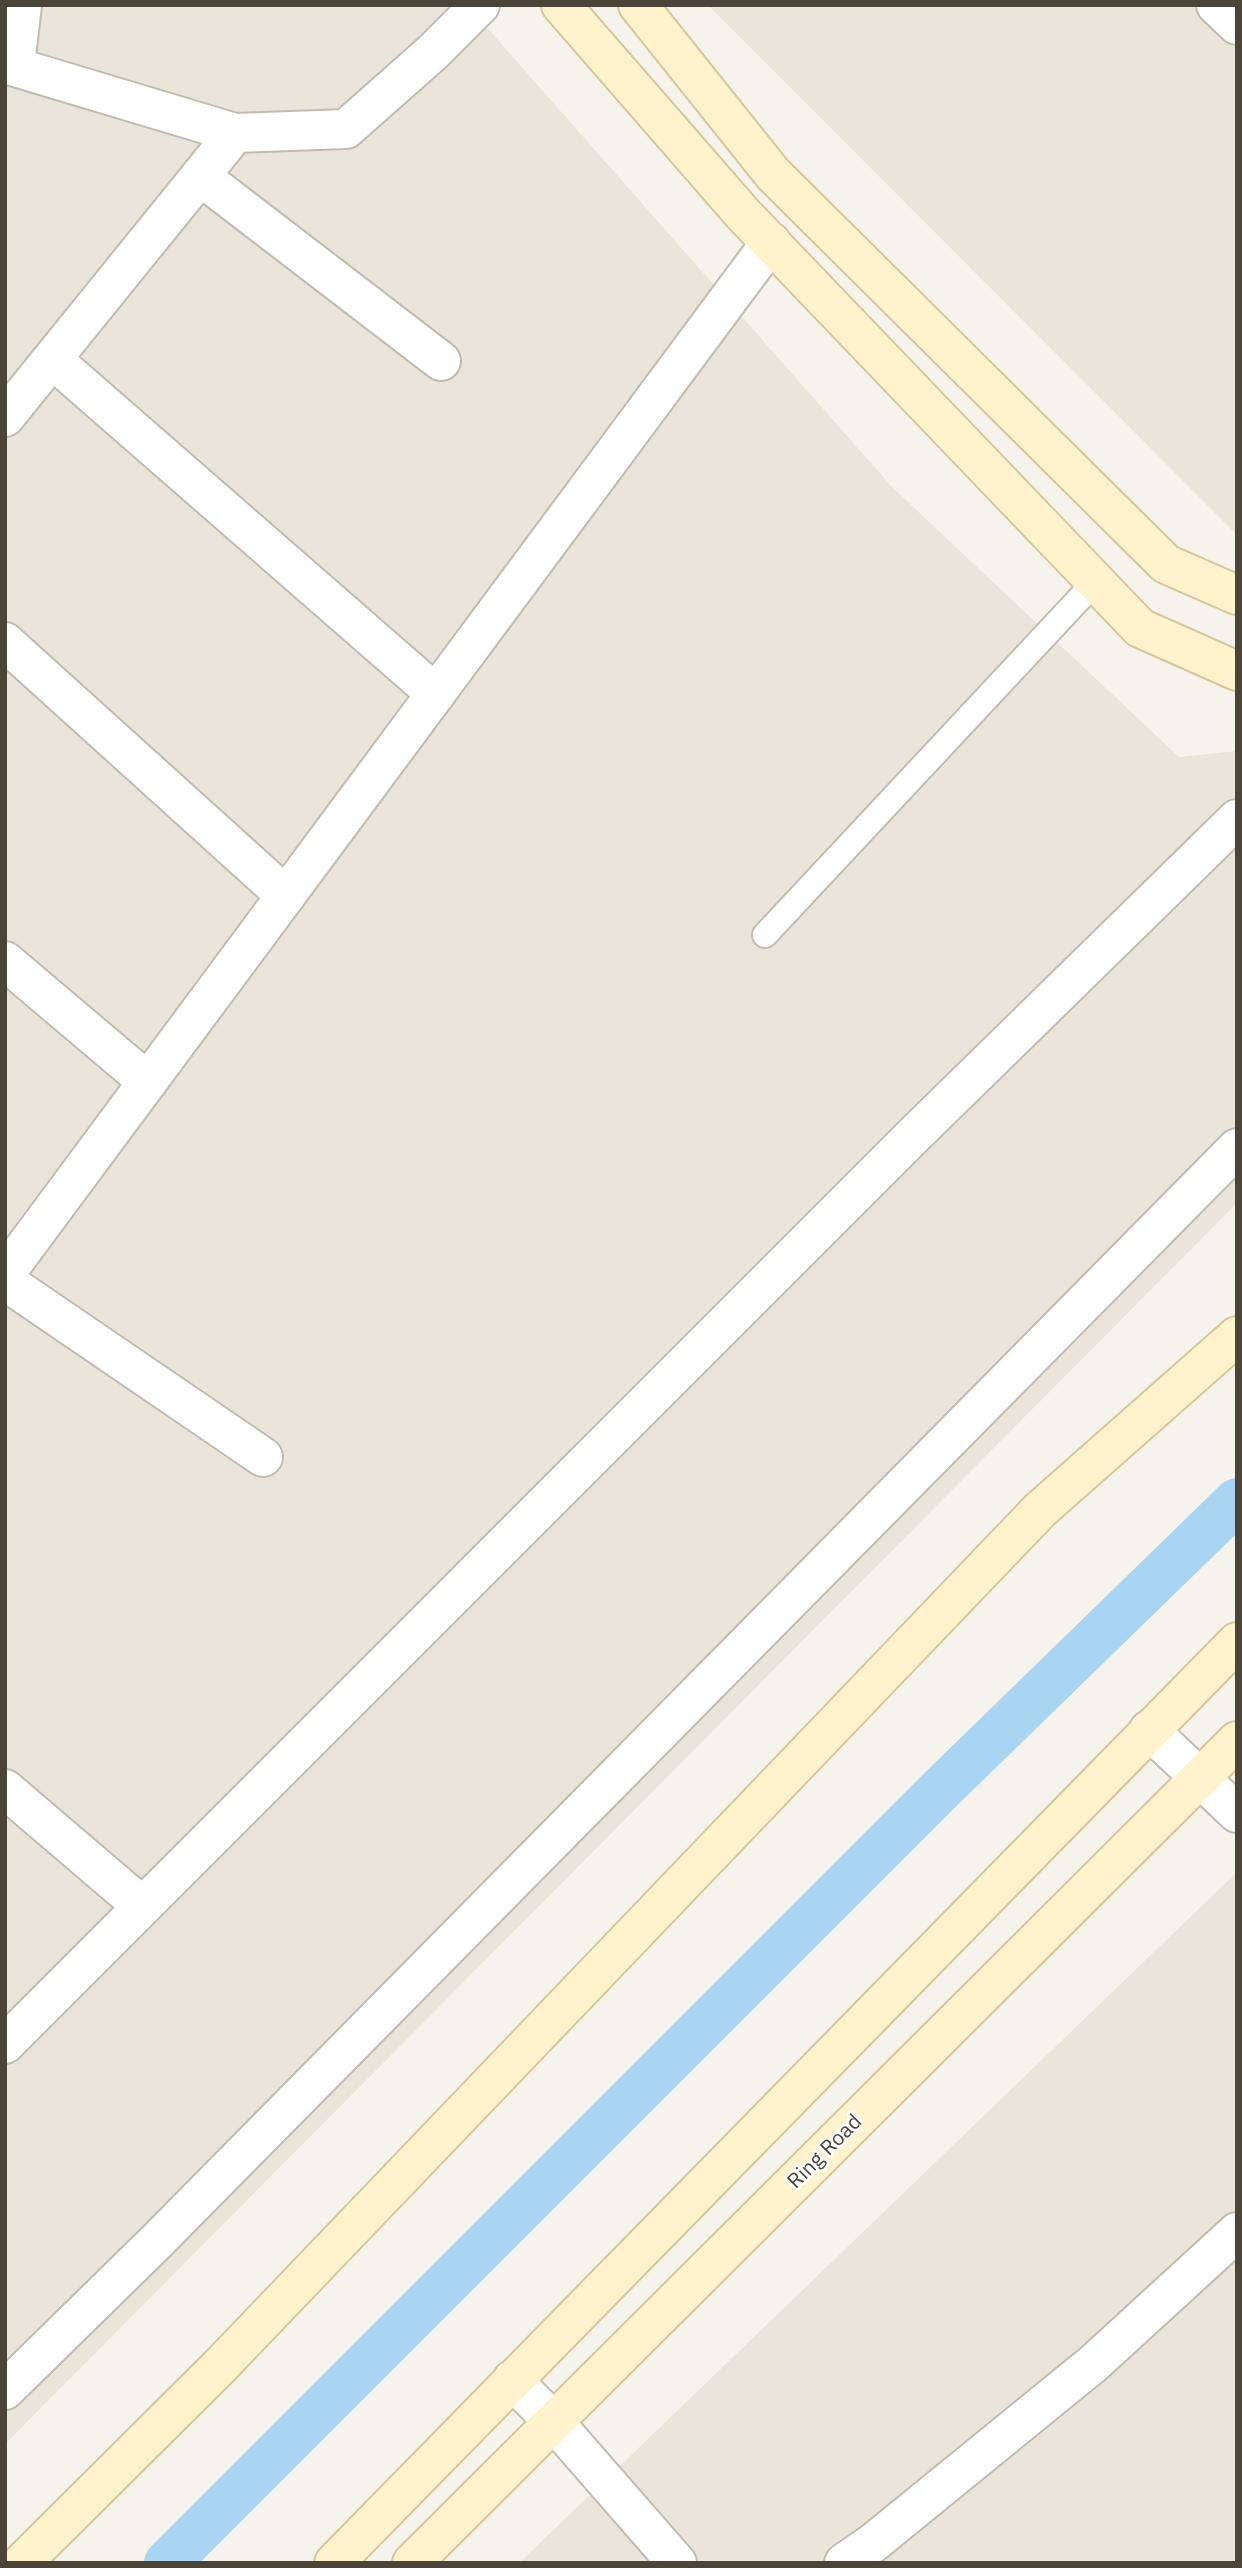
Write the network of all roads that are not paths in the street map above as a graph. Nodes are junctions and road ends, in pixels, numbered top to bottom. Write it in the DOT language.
graph roads {
  1 [pos="480,5"];
  2 [pos="561,5"];
  3 [pos="638,5"];
  4 [pos="16,8"];
  5 [pos="10,65"];
  6 [pos="235,133"];
  7 [pos="200,176"];
  8 [pos="771,242"];
  9 [pos="52,359"];
  10 [pos="440,361"];
  11 [pos="5,417"];
  12 [pos="1096,582"];
  13 [pos="1237,595"];
  14 [pos="5,642"];
  15 [pos="1237,671"];
  16 [pos="436,694"];
  17 [pos="1237,819"];
  18 [pos="286,896"];
  19 [pos="765,935"];
  20 [pos="5,961"];
  21 [pos="148,1082"];
  22 [pos="1237,1148"];
  23 [pos="5,1274"];
  24 [pos="5,1281"];
  25 [pos="1237,1336"];
  26 [pos="263,1457"];
  27 [pos="1237,1642"];
  28 [pos="1149,1730"];
  29 [pos="1237,1741"];
  30 [pos="1200,1779"];
  31 [pos="5,1789"];
  32 [pos="1237,1813"];
  33 [pos="142,1906"];
  34 [pos="5,2043"];
  35 [pos="1237,2232"];
  36 [pos="512,2380"];
  37 [pos="5,2390"];
  38 [pos="554,2422"];
  39 [pos="867,2556"];
  40 [pos="22,2563"];
  41 [pos="334,2563"];
  42 [pos="412,2563"];
  43 [pos="677,2563"];
  1 -- 6 [label="street"];
  2 -- 8 [label="street"];
  3 -- 13 [label="street"];
  4 -- 5 [label="street"];
  5 -- 6 [label="street"];
  6 -- 7 [label="street"];
  7 -- 9 [label="street"];
  7 -- 10 [label="street"];
  8 -- 12 [label="street"];
  8 -- 16 [label="street"];
  9 -- 11 [label="street"];
  9 -- 16 [label="street"];
  12 -- 15 [label="street"];
  12 -- 19 [label="lane"];
  14 -- 18 [label="street"];
  16 -- 18 [label="street"];
  17 -- 33 [label="street"];
  18 -- 21 [label="street"];
  20 -- 21 [label="street"];
  21 -- 23 [label="street"];
  22 -- 37 [label="street"];
  24 -- 26 [label="street"];
  25 -- 40 [label="street"];
  27 -- 28 [label="street"];
  28 -- 30 [label="street"];
  28 -- 36 [label="street"];
  29 -- 30 [label="street, Ring Road"];
  30 -- 32 [label="street"];
  30 -- 38 [label="street, Ring Road"];
  31 -- 33 [label="street"];
  33 -- 34 [label="street"];
  35 -- 39 [label="street"];
  36 -- 38 [label="street"];
  36 -- 41 [label="street"];
  38 -- 42 [label="street, Ring Road"];
  38 -- 43 [label="street"];
}
